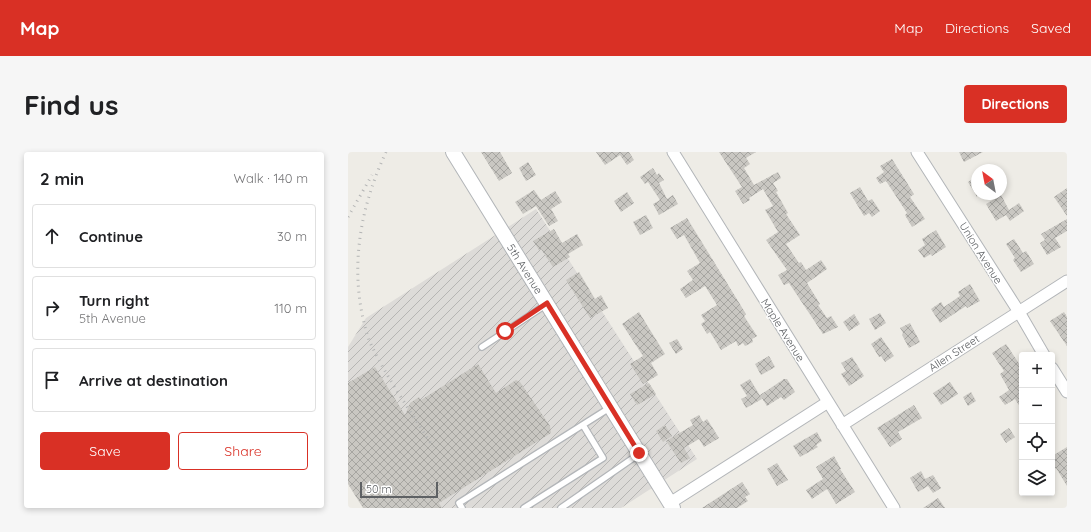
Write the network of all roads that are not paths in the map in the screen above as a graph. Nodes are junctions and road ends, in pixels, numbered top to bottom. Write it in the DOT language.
graph roads {
  1 [pos="453,152"];
  2 [pos="673,152"];
  3 [pos="917,152"];
  4 [pos="1067,281"];
  5 [pos="547,303"];
  6 [pos="1019,312"];
  7 [pos="482,347"];
  8 [pos="1042,352"];
  9 [pos="1055,373"];
  10 [pos="1067,392"];
  11 [pos="828,402"];
  12 [pos="611,407"];
  13 [pos="582,425"];
  14 [pos="842,425"];
  15 [pos="639,453"];
  16 [pos="668,506"];
  17 [pos="462,508"];
  18 [pos="524,508"];
  19 [pos="561,508"];
  20 [pos="894,508"];
  1 -- 5 [label="street, 5th Avenue"];
  2 -- 11 [label="street, Maple Avenue"];
  3 -- 6 [label="street, Union Avenue"];
  4 -- 6 [label="street, Allen Street"];
  5 -- 7 [label="lane"];
  5 -- 12 [label="street, 5th Avenue"];
  6 -- 8 [label="street, Union Avenue"];
  6 -- 14 [label="street, Allen Street"];
  9 -- 10 [label="street"];
  11 -- 14 [label="street, Maple Avenue"];
  11 -- 16 [label="street"];
  12 -- 13 [label="lane"];
  12 -- 15 [label="street, 5th Avenue"];
  13 -- 17 [label="lane"];
  13 -- 18 [label="lane"];
  14 -- 20 [label="street, Maple Avenue"];
  15 -- 16 [label="street, 5th Avenue"];
  15 -- 19 [label="lane"];
}
